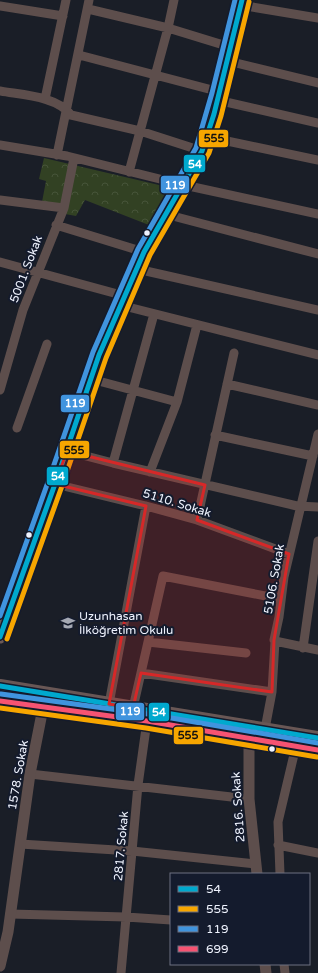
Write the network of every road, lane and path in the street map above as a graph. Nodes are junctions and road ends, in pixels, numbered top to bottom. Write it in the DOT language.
graph roads {
  1 [pos="66,0"];
  2 [pos="174,0"];
  3 [pos="241,2"];
  4 [pos="88,4"];
  5 [pos="0,6"];
  6 [pos="63,16"];
  7 [pos="318,18"];
  8 [pos="168,28"];
  9 [pos="230,47"];
  10 [pos="79,55"];
  11 [pos="228,61"];
  12 [pos="155,75"];
  13 [pos="318,83"];
  14 [pos="0,91"];
  15 [pos="219,96"];
  16 [pos="45,99"];
  17 [pos="67,110"];
  18 [pos="318,123"];
  19 [pos="140,131"];
  20 [pos="208,136"];
  21 [pos="0,145"];
  22 [pos="202,151"];
  23 [pos="58,155"];
  24 [pos="74,158"];
  25 [pos="318,160"];
  26 [pos="129,172"];
  27 [pos="184,185"];
  28 [pos="0,200"];
  29 [pos="64,208"];
  30 [pos="165,214"];
  31 [pos="318,214"];
  32 [pos="56,226"];
  33 [pos="144,252"];
  34 [pos="318,254"];
  35 [pos="0,262"];
  36 [pos="137,268"];
  37 [pos="38,272"];
  38 [pos="122,300"];
  39 [pos="318,310"];
  40 [pos="154,314"];
  41 [pos="197,325"];
  42 [pos="47,344"];
  43 [pos="234,354"];
  44 [pos="318,355"];
  45 [pos="91,379"];
  46 [pos="227,384"];
  47 [pos="0,390"];
  48 [pos="134,390"];
  49 [pos="177,402"];
  50 [pos="318,405"];
  51 [pos="17,428"];
  52 [pos="318,434"];
  53 [pos="215,435"];
  54 [pos="67,451"];
  55 [pos="313,456"];
  56 [pos="113,464"];
  57 [pos="150,472"];
  58 [pos="55,484"];
  59 [pos="205,484"];
  60 [pos="301,505"];
  61 [pos="146,506"];
  62 [pos="318,506"];
  63 [pos="197,520"];
  64 [pos="318,542"];
  65 [pos="289,554"];
  66 [pos="281,599"];
  67 [pos="0,638"];
  68 [pos="148,642"];
  69 [pos="275,642"];
  70 [pos="303,648"];
  71 [pos="318,650"];
  72 [pos="246,653"];
  73 [pos="141,673"];
  74 [pos="0,686"];
  75 [pos="272,692"];
  76 [pos="0,701"];
  77 [pos="109,704"];
  78 [pos="43,708"];
  79 [pos="133,708"];
  80 [pos="147,721"];
  81 [pos="265,729"];
  82 [pos="249,738"];
  83 [pos="318,738"];
  84 [pos="295,740"];
  85 [pos="318,750"];
  86 [pos="30,774"];
  87 [pos="138,785"];
  88 [pos="249,799"];
  89 [pos="20,844"];
  90 [pos="278,845"];
  91 [pos="132,851"];
  92 [pos="318,853"];
  93 [pos="257,869"];
  94 [pos="280,873"];
  95 [pos="10,914"];
  96 [pos="126,917"];
  97 [pos="170,920"];
  98 [pos="0,966"];
  99 [pos="121,973"];
  1 -- 6 [label="street"];
  2 -- 8 [label="street"];
  3 -- 7 [label="street"];
  3 -- 9 [label="main road"];
  4 -- 8 [label="street"];
  4 -- 10 [label="street"];
  5 -- 6 [label="street"];
  6 -- 16 [label="street"];
  8 -- 9 [label="street"];
  8 -- 12 [label="street"];
  9 -- 11 [label="main road"];
  10 -- 12 [label="street"];
  10 -- 17 [label="street"];
  11 -- 13 [label="street"];
  11 -- 15 [label="main road"];
  12 -- 15 [label="street"];
  12 -- 19 [label="street"];
  14 -- 16 [label="street"];
  15 -- 18 [label="street"];
  15 -- 20 [label="main road"];
  16 -- 17 [label="street"];
  17 -- 19 [label="street"];
  17 -- 23 [label="street"];
  19 -- 22 [label="street"];
  19 -- 26 [label="street"];
  20 -- 22 [label="main road"];
  20 -- 25 [label="street"];
  21 -- 23 [label="street"];
  22 -- 27 [label="main road"];
  23 -- 24 [label="street"];
  24 -- 26 [label="street"];
  24 -- 29 [label="street, 5001. Sokak"];
  26 -- 27 [label="street"];
  27 -- 30 [label="main road"];
  27 -- 31 [label="street"];
  28 -- 29 [label="street"];
  29 -- 32 [label="street, 5001. Sokak"];
  30 -- 33 [label="main road"];
  30 -- 34 [label="street"];
  32 -- 33 [label="street"];
  32 -- 37 [label="street, 5001. Sokak"];
  33 -- 36 [label="main road"];
  35 -- 37 [label="street"];
  36 -- 38 [label="main road"];
  36 -- 39 [label="street"];
  37 -- 38 [label="street"];
  37 -- 47 [label="street, 5001. Sokak"];
  38 -- 40 [label="street"];
  38 -- 45 [label="main road"];
  40 -- 41 [label="street"];
  40 -- 48 [label="street"];
  41 -- 44 [label="street"];
  41 -- 49 [label="street"];
  42 -- 51 [label="street"];
  43 -- 46 [label="street"];
  45 -- 48 [label="street"];
  45 -- 54 [label="main road"];
  46 -- 50 [label="street"];
  46 -- 53 [label="street"];
  48 -- 49 [label="street"];
  48 -- 56 [label="street"];
  49 -- 57 [label="street"];
  52 -- 55 [label="street, 5106. Sokak"];
  53 -- 55 [label="street"];
  53 -- 59 [label="street"];
  54 -- 56 [label="street"];
  54 -- 58 [label="main road"];
  55 -- 60 [label="street, 5106. Sokak"];
  56 -- 57 [label="street"];
  57 -- 59 [label="street"];
  58 -- 61 [label="street, 5110. Sokak"];
  58 -- 67 [label="main road"];
  59 -- 60 [label="street"];
  59 -- 63 [label="street"];
  60 -- 62 [label="street"];
  60 -- 65 [label="street, 5106. Sokak"];
  61 -- 63 [label="street, 5110. Sokak"];
  61 -- 77 [label="street"];
  63 -- 65 [label="street, 5110. Sokak"];
  64 -- 70 [label="street"];
  65 -- 66 [label="street, 5106. Sokak"];
  66 -- 68 [label="street"];
  66 -- 69 [label="street, 5106. Sokak"];
  68 -- 72 [label="street"];
  68 -- 73 [label="street"];
  69 -- 70 [label="street"];
  69 -- 75 [label="street, 5106. Sokak"];
  70 -- 71 [label="street"];
  73 -- 75 [label="street"];
  73 -- 79 [label="street"];
  74 -- 77 [label="main road"];
  75 -- 81 [label="street, 5106. Sokak"];
  76 -- 78 [label="main road"];
  77 -- 79 [label="main road"];
  78 -- 80 [label="main road"];
  78 -- 86 [label="street, 1578. Sokak"];
  79 -- 81 [label="main road"];
  80 -- 82 [label="main road"];
  80 -- 87 [label="street, 2817. Sokak"];
  81 -- 84 [label="main road"];
  82 -- 84 [label="main road"];
  82 -- 88 [label="street, 2816. Sokak"];
  83 -- 84 [label="main road"];
  84 -- 85 [label="main road"];
  84 -- 90 [label="street"];
  86 -- 87 [label="street"];
  86 -- 89 [label="street, 1578. Sokak"];
  87 -- 88 [label="street"];
  87 -- 91 [label="street, 2817. Sokak"];
  88 -- 93 [label="street, 2816. Sokak"];
  89 -- 91 [label="street"];
  89 -- 95 [label="street, 1578. Sokak"];
  90 -- 92 [label="street"];
  90 -- 94 [label="street"];
  91 -- 93 [label="street"];
  91 -- 96 [label="street, 2817. Sokak"];
  95 -- 96 [label="street"];
  95 -- 98 [label="street, 1578. Sokak"];
  96 -- 97 [label="street"];
  96 -- 99 [label="street, 2817. Sokak"];
}
